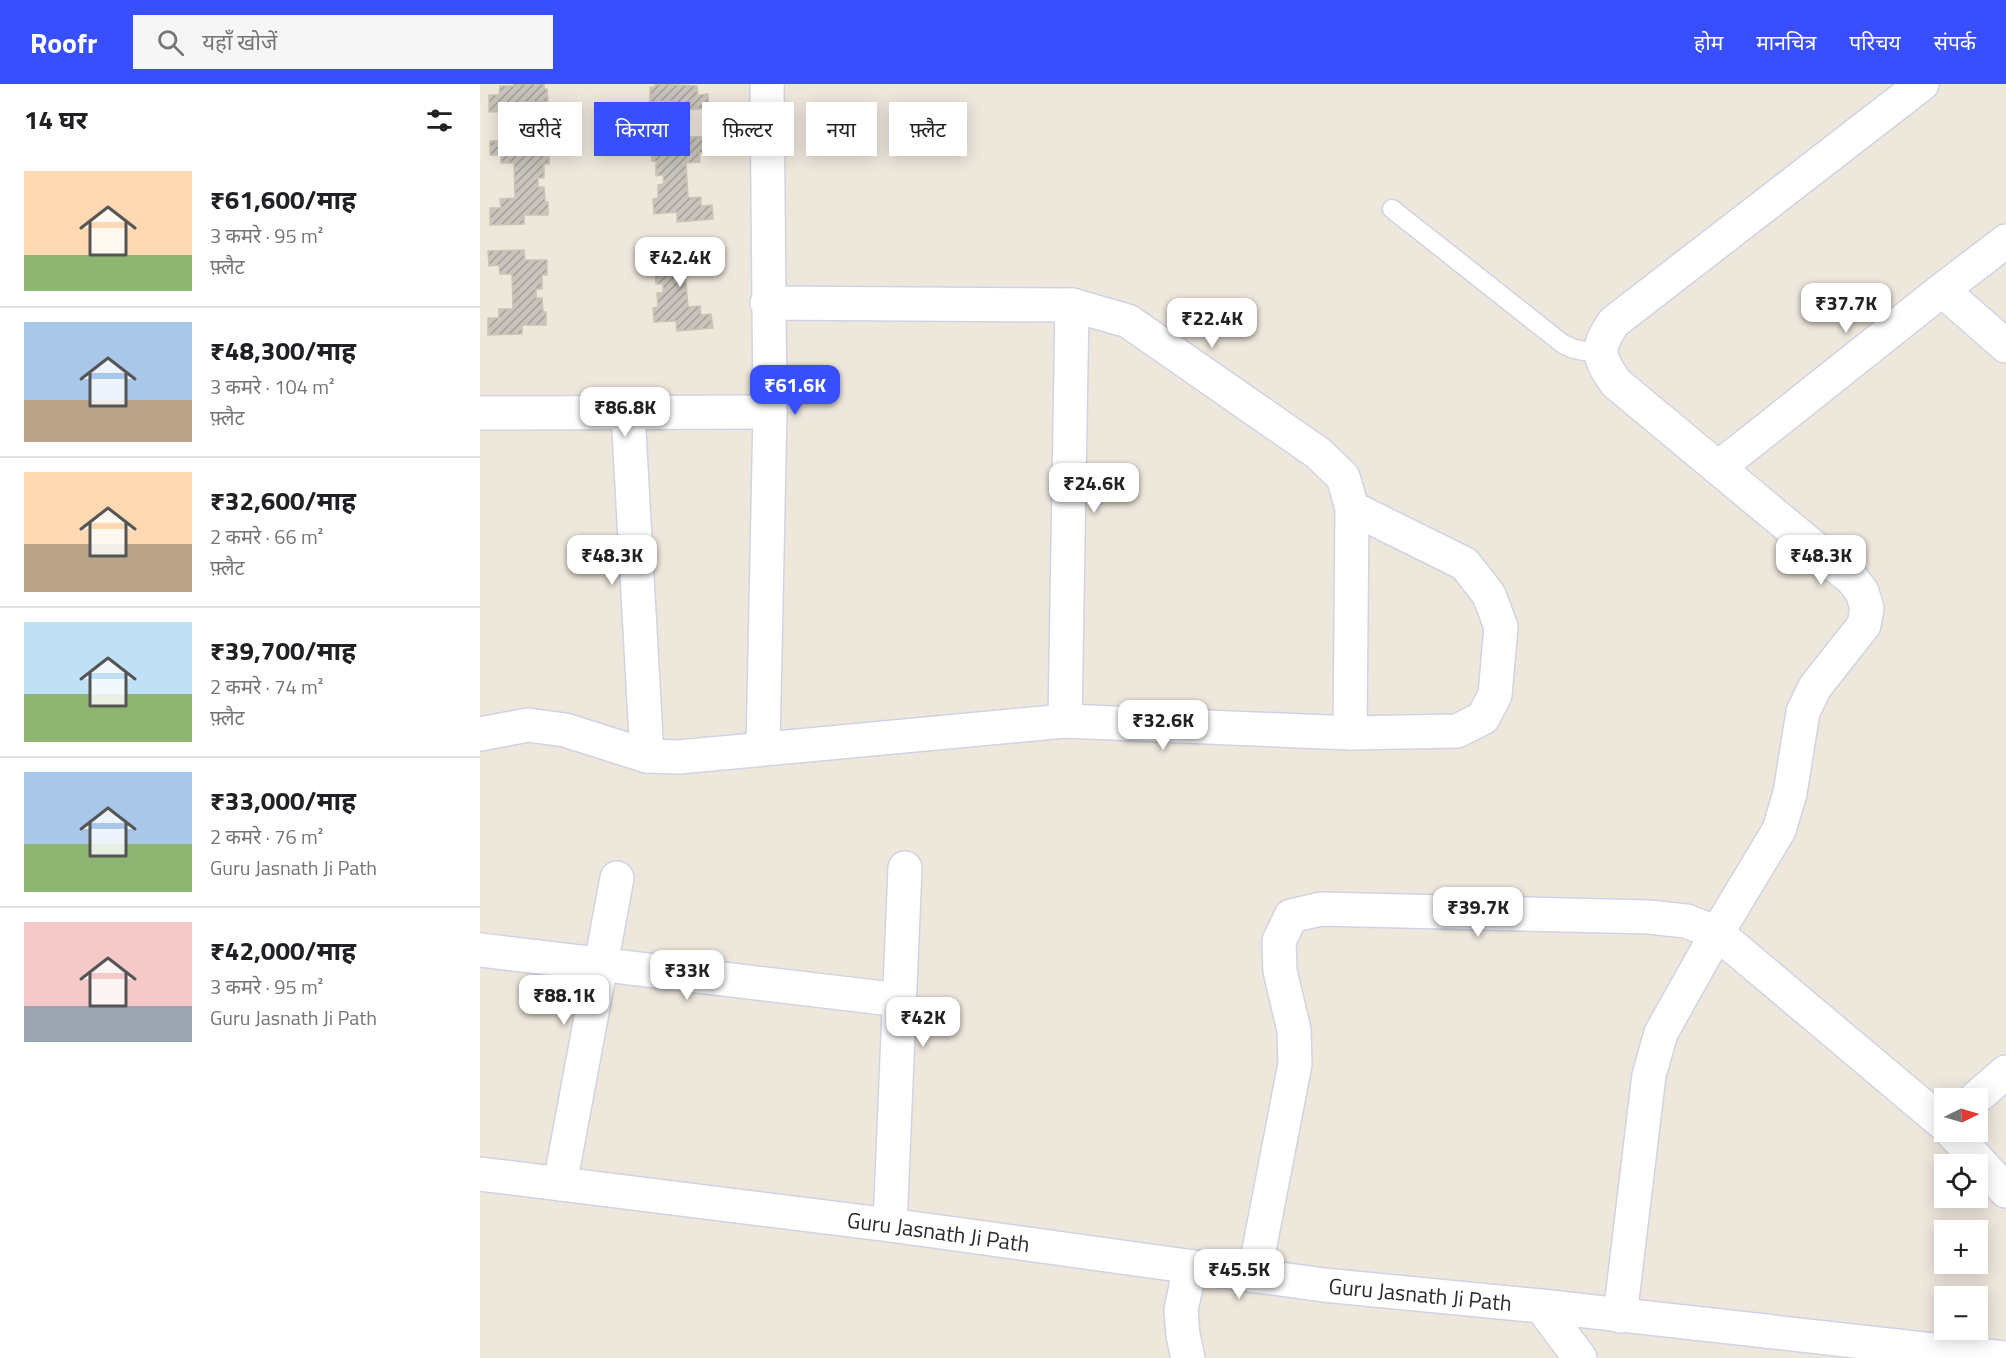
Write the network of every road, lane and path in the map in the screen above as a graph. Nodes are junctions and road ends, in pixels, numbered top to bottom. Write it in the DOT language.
graph roads {
  1 [pos="766,84"];
  2 [pos="1922,84"];
  3 [pos="1392,209"];
  4 [pos="2006,242"];
  5 [pos="1942,290"];
  6 [pos="768,303"];
  7 [pos="1072,305"];
  8 [pos="2006,346"];
  9 [pos="1601,351"];
  10 [pos="770,412"];
  11 [pos="480,413"];
  12 [pos="628,413"];
  13 [pos="1718,468"];
  14 [pos="1352,508"];
  15 [pos="1065,721"];
  16 [pos="1350,733"];
  17 [pos="480,734"];
  18 [pos="764,748"];
  19 [pos="647,756"];
  20 [pos="905,868"];
  21 [pos="617,878"];
  22 [pos="1717,933"];
  23 [pos="480,950"];
  24 [pos="601,965"];
  25 [pos="900,1000"];
  26 [pos="2006,1072"];
  27 [pos="1988,1088"];
  28 [pos="1934,1116"];
  29 [pos="1961,1142"];
  30 [pos="480,1174"];
  31 [pos="560,1184"];
  32 [pos="2006,1191"];
  33 [pos="890,1225"];
  34 [pos="1190,1267"];
  35 [pos="1254,1276"];
  36 [pos="1541,1306"];
  37 [pos="1620,1316"];
  38 [pos="1188,1358"];
  39 [pos="1580,1358"];
  40 [pos="2006,1358"];
  1 -- 6 [label="street"];
  2 -- 9 [label="street"];
  3 -- 9 [label="lane"];
  4 -- 5 [label="street"];
  5 -- 8 [label="street"];
  5 -- 13 [label="street"];
  6 -- 7 [label="street"];
  6 -- 10 [label="street"];
  7 -- 14 [label="street"];
  7 -- 15 [label="street"];
  9 -- 13 [label="street"];
  10 -- 12 [label="street"];
  10 -- 18 [label="street"];
  11 -- 12 [label="street"];
  12 -- 19 [label="street"];
  13 -- 22 [label="street"];
  14 -- 16 [label="street"];
  14 -- 16 [label="street"];
  15 -- 16 [label="street"];
  15 -- 18 [label="street"];
  17 -- 19 [label="street"];
  18 -- 19 [label="street"];
  20 -- 25 [label="street"];
  21 -- 24 [label="street"];
  22 -- 28 [label="street"];
  22 -- 35 [label="street"];
  22 -- 37 [label="street"];
  23 -- 24 [label="street"];
  24 -- 25 [label="street"];
  24 -- 31 [label="street"];
  25 -- 33 [label="street"];
  26 -- 27 [label="street"];
  29 -- 32 [label="street"];
  30 -- 31 [label="street, Guru Jasnath Ji Path"];
  31 -- 33 [label="street, Guru Jasnath Ji Path"];
  33 -- 34 [label="street, Guru Jasnath Ji Path"];
  34 -- 35 [label="street, Guru Jasnath Ji Path"];
  34 -- 38 [label="street"];
  35 -- 36 [label="street, Guru Jasnath Ji Path"];
  36 -- 37 [label="street, Guru Jasnath Ji Path"];
  36 -- 39 [label="street"];
  37 -- 40 [label="street, Guru Jasnath Ji Path"];
}
